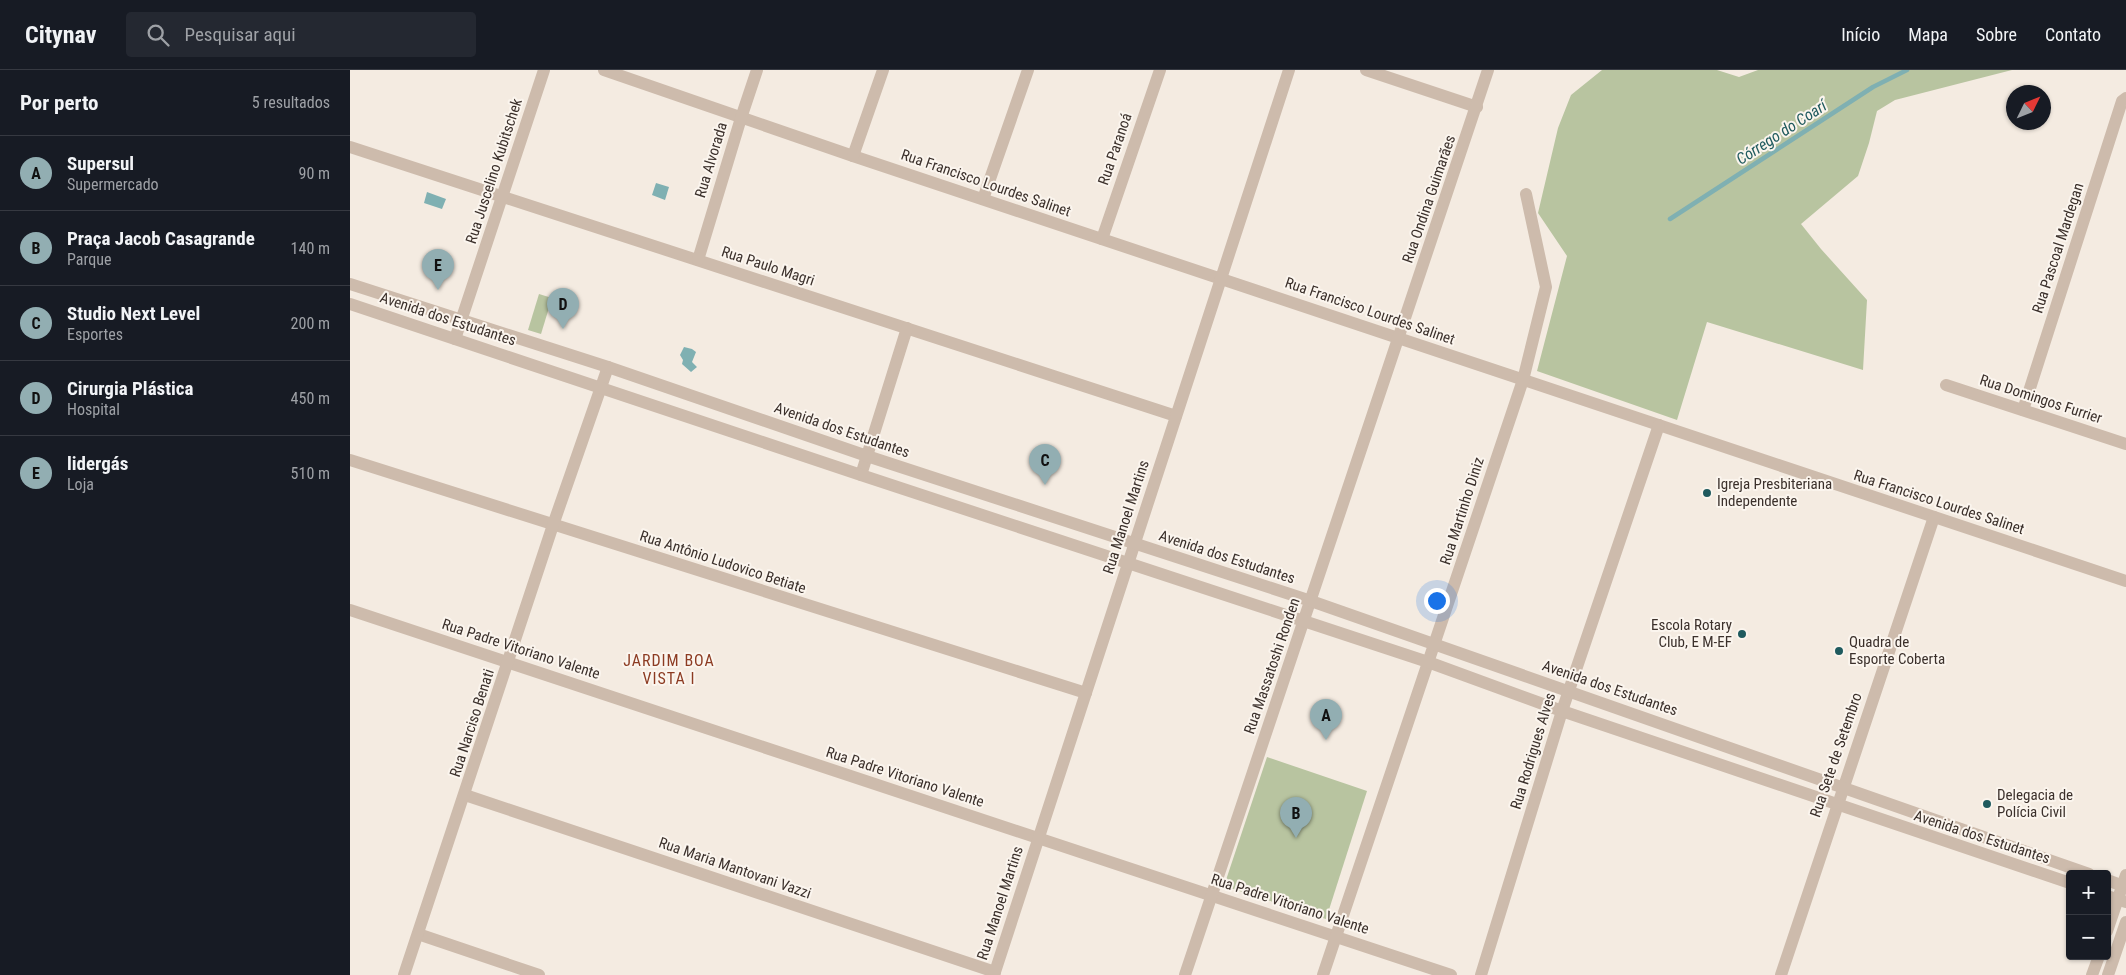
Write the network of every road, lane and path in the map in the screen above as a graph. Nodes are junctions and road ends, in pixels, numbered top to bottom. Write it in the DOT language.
graph roads {
  1 [pos="544,70"];
  2 [pos="604,70"];
  3 [pos="757,70"];
  4 [pos="883,70"];
  5 [pos="1028,70"];
  6 [pos="1160,70"];
  7 [pos="1289,70"];
  8 [pos="1366,70"];
  9 [pos="1488,70"];
  10 [pos="2126,98"];
  11 [pos="1477,107"];
  12 [pos="741,118"];
  13 [pos="350,147"];
  14 [pos="853,156"];
  15 [pos="1526,194"];
  16 [pos="502,197"];
  17 [pos="984,199"];
  18 [pos="1102,239"];
  19 [pos="698,260"];
  20 [pos="1221,279"];
  21 [pos="350,284"];
  22 [pos="350,304"];
  23 [pos="462,320"];
  24 [pos="907,328"];
  25 [pos="1399,338"];
  26 [pos="455,339"];
  27 [pos="608,367"];
  28 [pos="1522,380"];
  29 [pos="1946,385"];
  30 [pos="600,387"];
  31 [pos="2023,410"];
  32 [pos="1176,416"];
  33 [pos="1659,425"];
  34 [pos="2126,444"];
  35 [pos="867,456"];
  36 [pos="350,460"];
  37 [pos="861,475"];
  38 [pos="1004,501"];
  39 [pos="1934,517"];
  40 [pos="998,520"];
  41 [pos="553,525"];
  42 [pos="1134,544"];
  43 [pos="1128,563"];
  44 [pos="2126,581"];
  45 [pos="1311,601"];
  46 [pos="350,610"];
  47 [pos="1305,621"];
  48 [pos="1434,644"];
  49 [pos="509,662"];
  50 [pos="1428,662"];
  51 [pos="1569,691"];
  52 [pos="1086,693"];
  53 [pos="1562,711"];
  54 [pos="1671,727"];
  55 [pos="1665,747"];
  56 [pos="1754,756"];
  57 [pos="1747,775"];
  58 [pos="1842,787"];
  59 [pos="465,795"];
  60 [pos="1836,805"];
  61 [pos="1946,823"];
  62 [pos="1039,839"];
  63 [pos="1940,840"];
  64 [pos="2027,852"];
  65 [pos="2023,868"];
  66 [pos="2079,870"];
  67 [pos="2111,881"];
  68 [pos="2066,882"];
  69 [pos="2125,883"];
  70 [pos="1212,895"];
  71 [pos="2117,899"];
  72 [pos="2111,918"];
  73 [pos="2126,922"];
  74 [pos="418,934"];
  75 [pos="1336,937"];
  76 [pos="2098,960"];
  77 [pos="994,973"];
  78 [pos="404,975"];
  79 [pos="539,975"];
  80 [pos="1185,975"];
  81 [pos="1323,975"];
  82 [pos="1451,975"];
  83 [pos="1480,975"];
  84 [pos="1781,975"];
  85 [pos="2092,975"];
  86 [pos="2108,975"];
  1 -- 16 [label="street, Rua Juscelino Kubitschek"];
  2 -- 12 [label="street, Rua Francisco Lourdes Salinet"];
  3 -- 12 [label="street, Rua Alvorada"];
  4 -- 14 [label="street"];
  5 -- 17 [label="street"];
  6 -- 18 [label="street, Rua Paranoá"];
  7 -- 20 [label="street, Rua Manoel Martins"];
  8 -- 11 [label="street"];
  9 -- 11 [label="street, Rua Ondina Guimarães"];
  10 -- 31 [label="street, Rua Pascoal Mardegan"];
  11 -- 25 [label="street, Rua Ondina Guimarães"];
  12 -- 14 [label="street, Rua Francisco Lourdes Salinet"];
  12 -- 19 [label="street, Rua Alvorada"];
  13 -- 16 [label="street, Rua Paulo Magri"];
  14 -- 17 [label="street, Rua Francisco Lourdes Salinet"];
  15 -- 28 [label="street, Rua Martinho Diniz"];
  16 -- 19 [label="street, Rua Paulo Magri"];
  16 -- 23 [label="street, Rua Juscelino Kubitschek"];
  17 -- 18 [label="street, Rua Francisco Lourdes Salinet"];
  18 -- 20 [label="street, Rua Francisco Lourdes Salinet"];
  19 -- 24 [label="street, Rua Paulo Magri"];
  20 -- 25 [label="street, Rua Francisco Lourdes Salinet"];
  20 -- 32 [label="street, Rua Manoel Martins"];
  21 -- 23 [label="street, Avenida dos Estudantes"];
  22 -- 26 [label="street, Avenida dos Estudantes"];
  23 -- 26 [label="street, Rua Juscelino Kubitschek"];
  23 -- 27 [label="street, Avenida dos Estudantes"];
  24 -- 32 [label="street, Rua Paulo Magri"];
  24 -- 35 [label="street"];
  25 -- 28 [label="street, Rua Francisco Lourdes Salinet"];
  25 -- 45 [label="street, Rua Massatoshi Ronden"];
  26 -- 30 [label="street, Avenida dos Estudantes"];
  27 -- 30 [label="street, Rua Narciso Benati"];
  27 -- 35 [label="street, Avenida dos Estudantes"];
  28 -- 33 [label="street, Rua Francisco Lourdes Salinet"];
  28 -- 48 [label="street, Rua Martinho Diniz"];
  29 -- 31 [label="street, Rua Domingos Furrier"];
  30 -- 37 [label="street, Avenida dos Estudantes"];
  30 -- 41 [label="street, Rua Narciso Benati"];
  31 -- 34 [label="street, Rua Domingos Furrier"];
  32 -- 42 [label="street, Rua Manoel Martins"];
  33 -- 39 [label="street, Rua Francisco Lourdes Salinet"];
  33 -- 51 [label="street, Rua Rodrigues Alves"];
  35 -- 37 [label="street"];
  35 -- 38 [label="street, Avenida dos Estudantes"];
  36 -- 41 [label="street, Rua Antônio Ludovico Betiate"];
  37 -- 40 [label="street, Avenida dos Estudantes"];
  38 -- 40 [label="street"];
  38 -- 42 [label="street, Avenida dos Estudantes"];
  39 -- 44 [label="street, Rua Francisco Lourdes Salinet"];
  39 -- 58 [label="street, Rua Sete de Setembro"];
  40 -- 43 [label="street, Avenida dos Estudantes"];
  41 -- 49 [label="street, Rua Narciso Benati"];
  41 -- 52 [label="street, Rua Antônio Ludovico Betiate"];
  42 -- 43 [label="street, Rua Manoel Martins"];
  42 -- 45 [label="street, Avenida dos Estudantes"];
  43 -- 47 [label="street, Avenida dos Estudantes"];
  43 -- 52 [label="street, Rua Manoel Martins"];
  45 -- 47 [label="street, Rua Massatoshi Ronden"];
  45 -- 48 [label="street, Avenida dos Estudantes"];
  46 -- 49 [label="street, Rua Padre Vitoriano Valente"];
  47 -- 50 [label="street, Avenida dos Estudantes"];
  47 -- 70 [label="street, Rua Massatoshi Ronden"];
  48 -- 50 [label="street, Rua Martinho Diniz"];
  48 -- 51 [label="street, Avenida dos Estudantes"];
  49 -- 59 [label="street, Rua Narciso Benati"];
  49 -- 62 [label="street, Rua Padre Vitoriano Valente"];
  50 -- 53 [label="street, Avenida dos Estudantes"];
  50 -- 75 [label="street, Rua Martinho Diniz"];
  51 -- 53 [label="street, Rua Rodrigues Alves"];
  51 -- 54 [label="street, Avenida dos Estudantes"];
  52 -- 62 [label="street, Rua Manoel Martins"];
  53 -- 55 [label="street, Avenida dos Estudantes"];
  53 -- 83 [label="street, Rua Rodrigues Alves"];
  54 -- 55 [label="street"];
  54 -- 56 [label="street, Avenida dos Estudantes"];
  55 -- 57 [label="street, Avenida dos Estudantes"];
  56 -- 57 [label="street"];
  56 -- 58 [label="street, Avenida dos Estudantes"];
  57 -- 60 [label="street, Avenida dos Estudantes"];
  58 -- 60 [label="street, Rua Sete de Setembro"];
  58 -- 61 [label="street, Avenida dos Estudantes"];
  59 -- 74 [label="street, Rua Narciso Benati"];
  59 -- 77 [label="street, Rua Maria Mantovani Vazzi"];
  60 -- 63 [label="street, Avenida dos Estudantes"];
  60 -- 84 [label="street, Rua Sete de Setembro"];
  61 -- 63 [label="street"];
  61 -- 64 [label="street, Avenida dos Estudantes"];
  62 -- 70 [label="street, Rua Padre Vitoriano Valente"];
  62 -- 77 [label="street, Rua Manoel Martins"];
  63 -- 65 [label="street, Avenida dos Estudantes"];
  64 -- 65 [label="street"];
  64 -- 66 [label="street, Avenida dos Estudantes"];
  65 -- 68 [label="street, Avenida dos Estudantes"];
  67 -- 69 [label="street"];
  69 -- 71 [label="street"];
  70 -- 75 [label="street, Rua Padre Vitoriano Valente"];
  70 -- 80 [label="street, Rua Massatoshi Ronden"];
  71 -- 72 [label="street"];
  73 -- 86 [label="street"];
  74 -- 78 [label="street, Rua Narciso Benati"];
  74 -- 79 [label="street"];
  75 -- 81 [label="street, Rua Martinho Diniz"];
  75 -- 82 [label="street, Rua Padre Vitoriano Valente"];
  76 -- 85 [label="street"];
}
